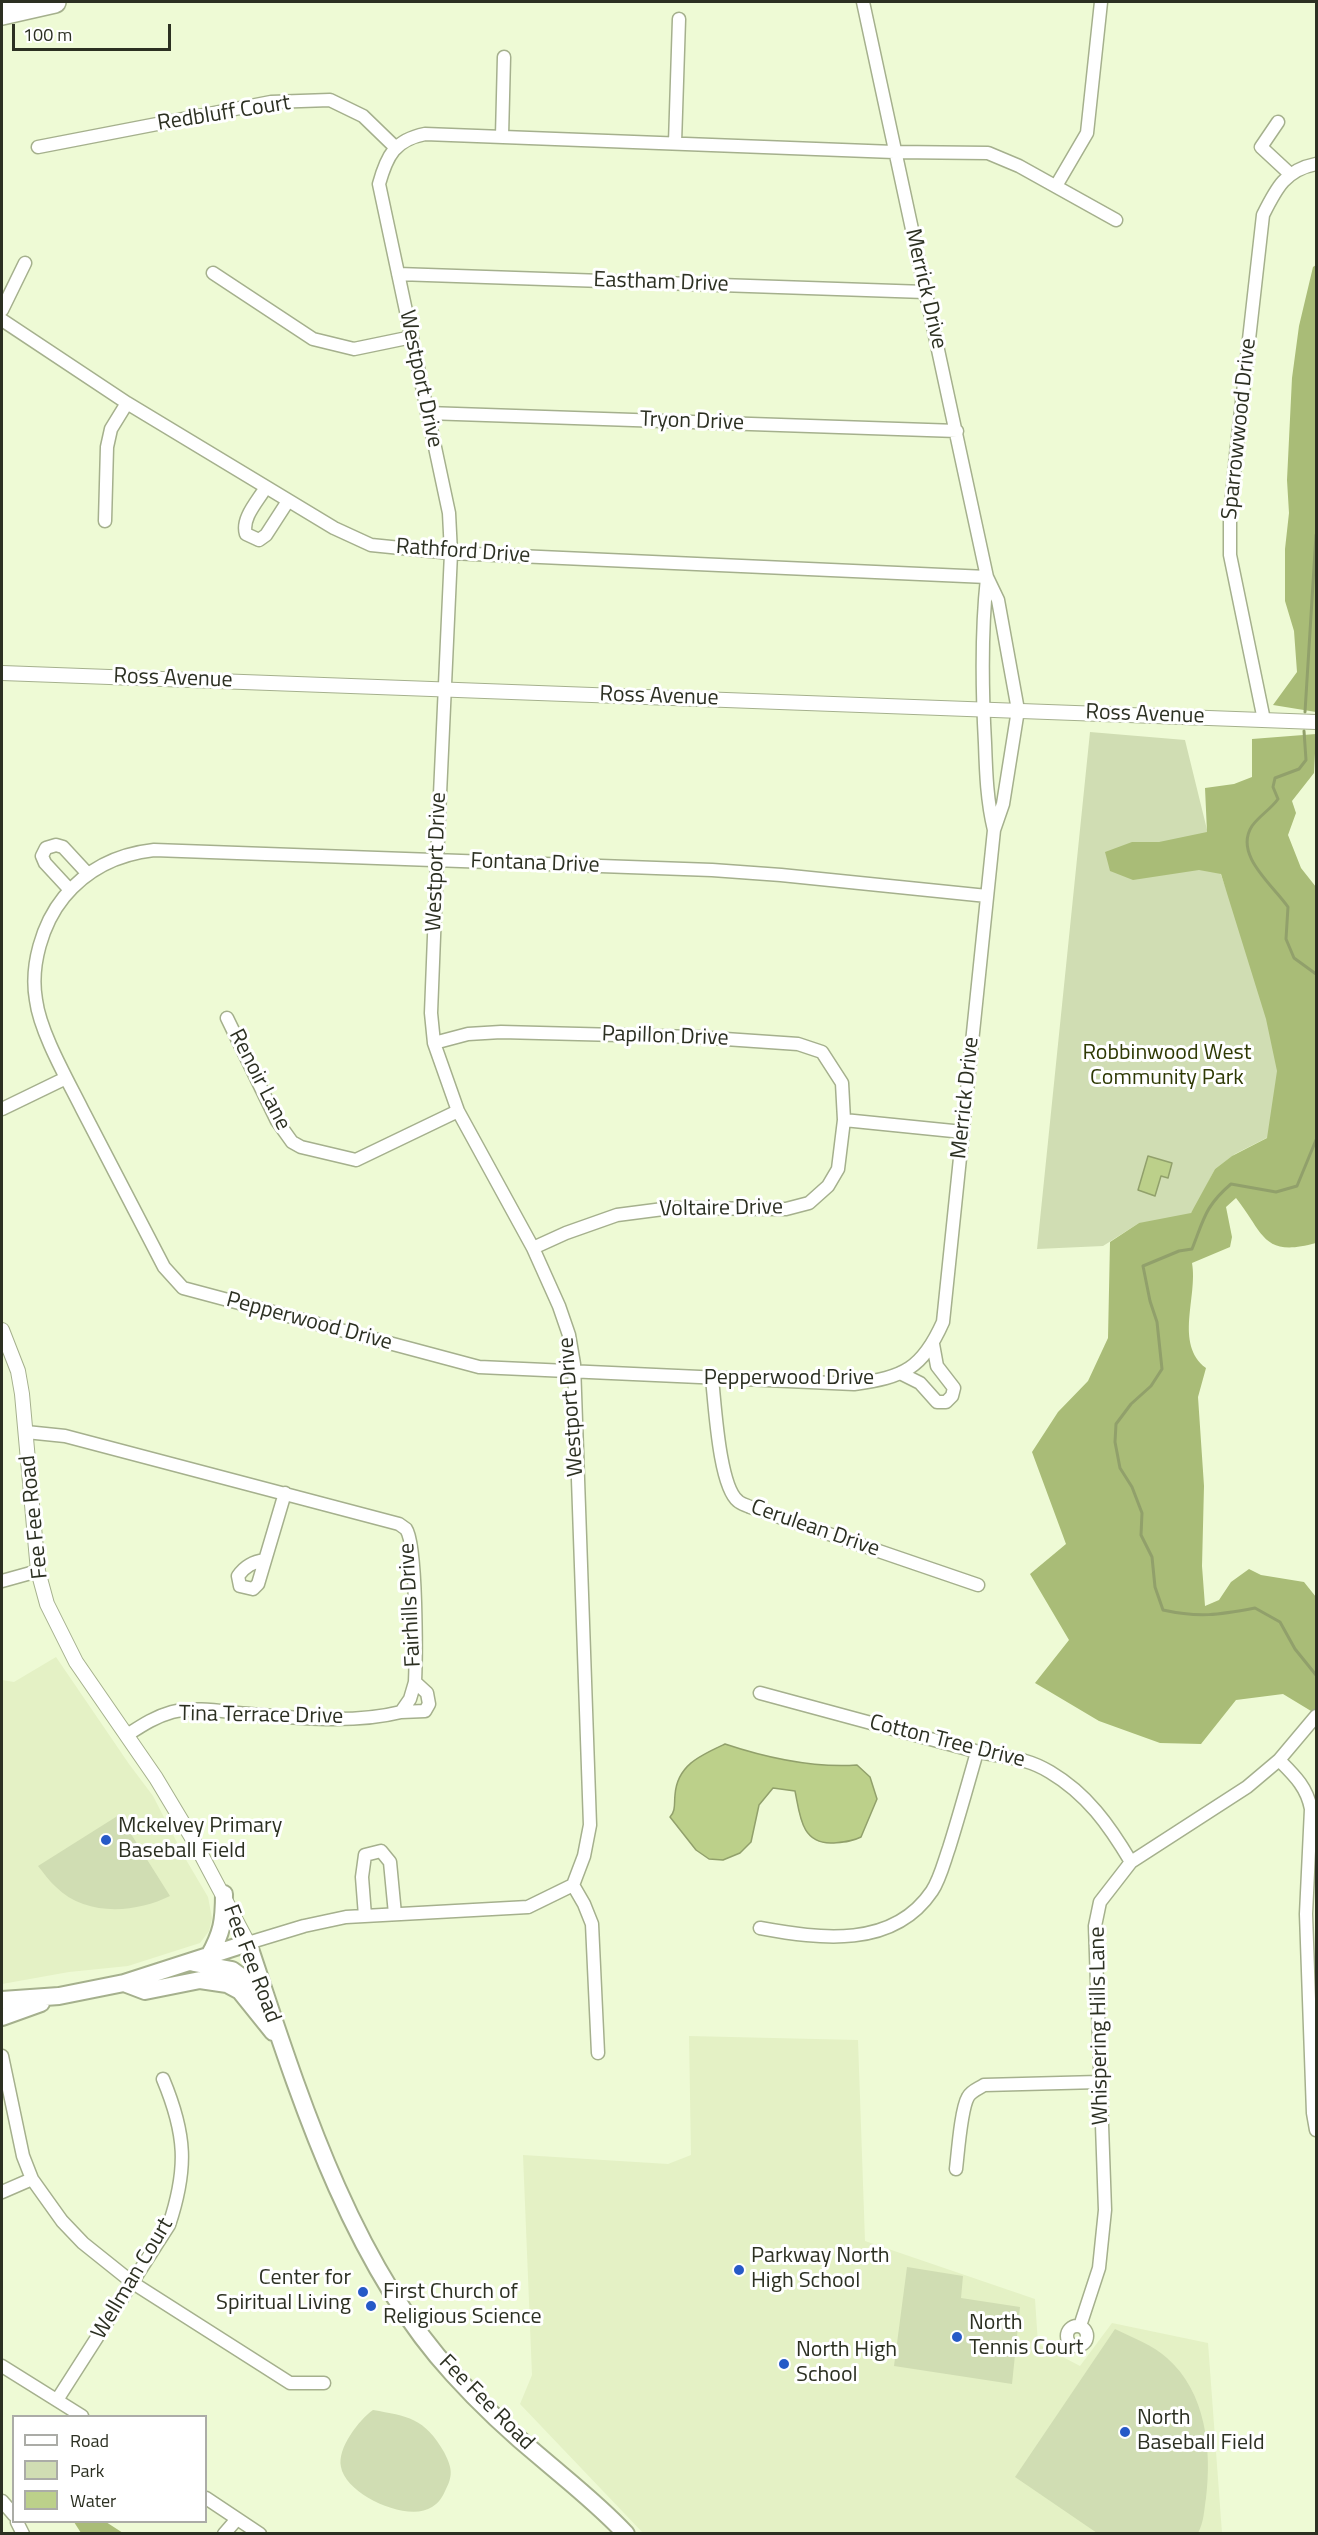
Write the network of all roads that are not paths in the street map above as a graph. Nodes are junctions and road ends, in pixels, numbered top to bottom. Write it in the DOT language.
graph roads {
  1 [pos="55,2"];
  2 [pos="863,2"];
  3 [pos="1101,2"];
  4 [pos="2,14"];
  5 [pos="679,19"];
  6 [pos="504,57"];
  7 [pos="1278,122"];
  8 [pos="502,136"];
  9 [pos="675,142"];
  10 [pos="38,147"];
  11 [pos="395,147"];
  12 [pos="894,152"];
  13 [pos="1317,164"];
  14 [pos="1289,173"];
  15 [pos="1056,186"];
  16 [pos="1116,220"];
  17 [pos="25,263"];
  18 [pos="213,273"];
  19 [pos="398,274"];
  20 [pos="925,292"];
  21 [pos="2,310"];
  22 [pos="2,320"];
  23 [pos="412,337"];
  24 [pos="127,403"];
  25 [pos="428,413"];
  26 [pos="957,431"];
  27 [pos="266,487"];
  28 [pos="288,501"];
  29 [pos="105,521"];
  30 [pos="452,553"];
  31 [pos="987,577"];
  32 [pos="2,672"];
  33 [pos="444,689"];
  34 [pos="983,710"];
  35 [pos="1018,710"];
  36 [pos="1264,720"];
  37 [pos="1317,722"];
  38 [pos="994,830"];
  39 [pos="437,861"];
  40 [pos="88,874"];
  41 [pos="70,890"];
  42 [pos="987,896"];
  43 [pos="226,1018"];
  44 [pos="434,1043"];
  45 [pos="66,1078"];
  46 [pos="2,1109"];
  47 [pos="458,1111"];
  48 [pos="844,1120"];
  49 [pos="963,1132"];
  50 [pos="532,1248"];
  51 [pos="2,1330"];
  52 [pos="933,1344"];
  53 [pos="920,1361"];
  54 [pos="573,1372"];
  55 [pos="900,1373"];
  56 [pos="712,1380"];
  57 [pos="26,1432"];
  58 [pos="285,1492"];
  59 [pos="265,1560"];
  60 [pos="38,1571"];
  61 [pos="2,1581"];
  62 [pos="978,1585"];
  63 [pos="415,1682"];
  64 [pos="760,1693"];
  65 [pos="401,1712"];
  66 [pos="1317,1716"];
  67 [pos="127,1736"];
  68 [pos="977,1752"];
  69 [pos="1279,1760"];
  70 [pos="1313,1837"];
  71 [pos="1131,1862"];
  72 [pos="573,1885"];
  73 [pos="224,1894"];
  74 [pos="395,1914"];
  75 [pos="365,1916"];
  76 [pos="760,1928"];
  77 [pos="248,1943"];
  78 [pos="208,1956"];
  79 [pos="190,1963"];
  80 [pos="124,1983"];
  81 [pos="265,1994"];
  82 [pos="59,1996"];
  83 [pos="2,2000"];
  84 [pos="2,2017"];
  85 [pos="280,2041"];
  86 [pos="1314,2041"];
  87 [pos="598,2053"];
  88 [pos="2,2055"];
  89 [pos="1315,2078"];
  90 [pos="163,2079"];
  91 [pos="1099,2082"];
  92 [pos="1317,2130"];
  93 [pos="956,2169"];
  94 [pos="32,2179"];
  95 [pos="2,2192"];
  96 [pos="133,2283"];
  97 [pos="1080,2326"];
  98 [pos="2,2366"];
  99 [pos="324,2383"];
  100 [pos="57,2400"];
  101 [pos="80,2415"];
  102 [pos="207,2499"];
  103 [pos="2,2501"];
  104 [pos="12,2513"];
  105 [pos="237,2519"];
  106 [pos="224,2534"];
  107 [pos="260,2534"];
  108 [pos="626,2534"];
  1 -- 4 [label="highway"];
  2 -- 12 [label="street, Merrick Drive"];
  3 -- 15 [label="street"];
  5 -- 9 [label="street"];
  6 -- 8 [label="street"];
  7 -- 14 [label="street"];
  8 -- 9 [label="street"];
  8 -- 11 [label="street"];
  9 -- 12 [label="street"];
  10 -- 11 [label="street, Redbluff Court"];
  11 -- 19 [label="street, Westport Drive"];
  12 -- 15 [label="street"];
  12 -- 20 [label="street, Merrick Drive"];
  13 -- 14 [label="street"];
  14 -- 36 [label="street, Sparrowwood Drive"];
  15 -- 16 [label="street"];
  17 -- 21 [label="street"];
  18 -- 23 [label="street"];
  19 -- 20 [label="street, Eastham Drive"];
  19 -- 23 [label="street, Westport Drive"];
  20 -- 26 [label="street, Merrick Drive"];
  22 -- 24 [label="street, Rathford Drive"];
  23 -- 25 [label="street, Westport Drive"];
  24 -- 27 [label="street, Rathford Drive"];
  24 -- 29 [label="street"];
  25 -- 26 [label="street, Tryon Drive"];
  25 -- 30 [label="street, Westport Drive"];
  26 -- 31 [label="street, Merrick Drive"];
  27 -- 28 [label="street, Rathford Drive"];
  27 -- 28 [label="street"];
  28 -- 30 [label="street, Rathford Drive"];
  30 -- 31 [label="street, Rathford Drive"];
  30 -- 33 [label="street, Westport Drive"];
  31 -- 34 [label="street, Merrick Drive"];
  31 -- 35 [label="street, Merrick Drive"];
  32 -- 33 [label="street, Ross Avenue"];
  33 -- 34 [label="street, Ross Avenue"];
  33 -- 39 [label="street, Westport Drive"];
  34 -- 35 [label="street, Ross Avenue"];
  34 -- 38 [label="street, Merrick Drive"];
  35 -- 36 [label="street, Ross Avenue"];
  35 -- 38 [label="street, Merrick Drive"];
  36 -- 37 [label="street, Ross Avenue"];
  38 -- 42 [label="street, Merrick Drive"];
  39 -- 40 [label="street, Fontana Drive"];
  39 -- 42 [label="street, Fontana Drive"];
  39 -- 44 [label="street, Westport Drive"];
  40 -- 41 [label="street, Pepperwood Drive"];
  40 -- 41 [label="street"];
  41 -- 45 [label="street, Pepperwood Drive"];
  42 -- 49 [label="street, Merrick Drive"];
  43 -- 47 [label="street, Renoir Lane"];
  44 -- 47 [label="street, Westport Drive"];
  44 -- 48 [label="street, Papillon Drive"];
  45 -- 46 [label="street"];
  45 -- 54 [label="street, Pepperwood Drive"];
  47 -- 50 [label="street, Westport Drive"];
  48 -- 49 [label="street"];
  48 -- 50 [label="street, Voltaire Drive"];
  49 -- 52 [label="street, Merrick Drive"];
  50 -- 54 [label="street, Westport Drive"];
  51 -- 57 [label="street, Fee Fee Road"];
  52 -- 53 [label="street, Merrick Drive"];
  52 -- 55 [label="street, Pepperwood Drive"];
  53 -- 55 [label="street, Pepperwood Drive"];
  54 -- 56 [label="street, Pepperwood Drive"];
  54 -- 72 [label="street, Westport Drive"];
  55 -- 56 [label="street, Pepperwood Drive"];
  56 -- 62 [label="street, Cerulean Drive"];
  57 -- 58 [label="street, Fairhills Drive"];
  57 -- 60 [label="street, Fee Fee Road"];
  58 -- 59 [label="street"];
  58 -- 63 [label="street, Fairhills Drive"];
  60 -- 61 [label="street"];
  60 -- 67 [label="street, Fee Fee Road"];
  63 -- 65 [label="street, Fairhills Drive"];
  63 -- 65 [label="street, Tina Terrace Drive"];
  64 -- 68 [label="street, Cotton Tree Drive"];
  65 -- 67 [label="street, Tina Terrace Drive"];
  66 -- 69 [label="street, Whispering Hills Lane"];
  67 -- 73 [label="street, Fee Fee Road"];
  68 -- 71 [label="street, Cotton Tree Drive"];
  68 -- 76 [label="street"];
  69 -- 70 [label="street"];
  69 -- 71 [label="street, Whispering Hills Lane"];
  70 -- 86 [label="street"];
  71 -- 91 [label="street, Whispering Hills Lane"];
  72 -- 74 [label="street"];
  72 -- 87 [label="street"];
  73 -- 77 [label="street, Fee Fee Road"];
  73 -- 78 [label="main road"];
  74 -- 75 [label="street"];
  74 -- 75 [label="street"];
  75 -- 77 [label="street"];
  77 -- 78 [label="main road"];
  77 -- 81 [label="main road, Fee Fee Road"];
  78 -- 79 [label="main road"];
  79 -- 80 [label="main road"];
  79 -- 81 [label="main road"];
  80 -- 82 [label="main road"];
  80 -- 85 [label="main road"];
  81 -- 85 [label="main road, Fee Fee Road"];
  82 -- 83 [label="main road"];
  82 -- 84 [label="main road"];
  85 -- 108 [label="main road, Fee Fee Road"];
  86 -- 89 [label="street"];
  88 -- 94 [label="street"];
  89 -- 92 [label="street"];
  90 -- 96 [label="street, Wellman Court"];
  91 -- 93 [label="street"];
  91 -- 97 [label="street, Whispering Hills Lane"];
  94 -- 95 [label="street"];
  94 -- 96 [label="street"];
  96 -- 99 [label="street"];
  96 -- 100 [label="street, Wellman Court"];
  98 -- 100 [label="street"];
  100 -- 101 [label="street"];
  102 -- 105 [label="street"];
  103 -- 104 [label="street"];
  105 -- 106 [label="street"];
  105 -- 107 [label="street"];
}
